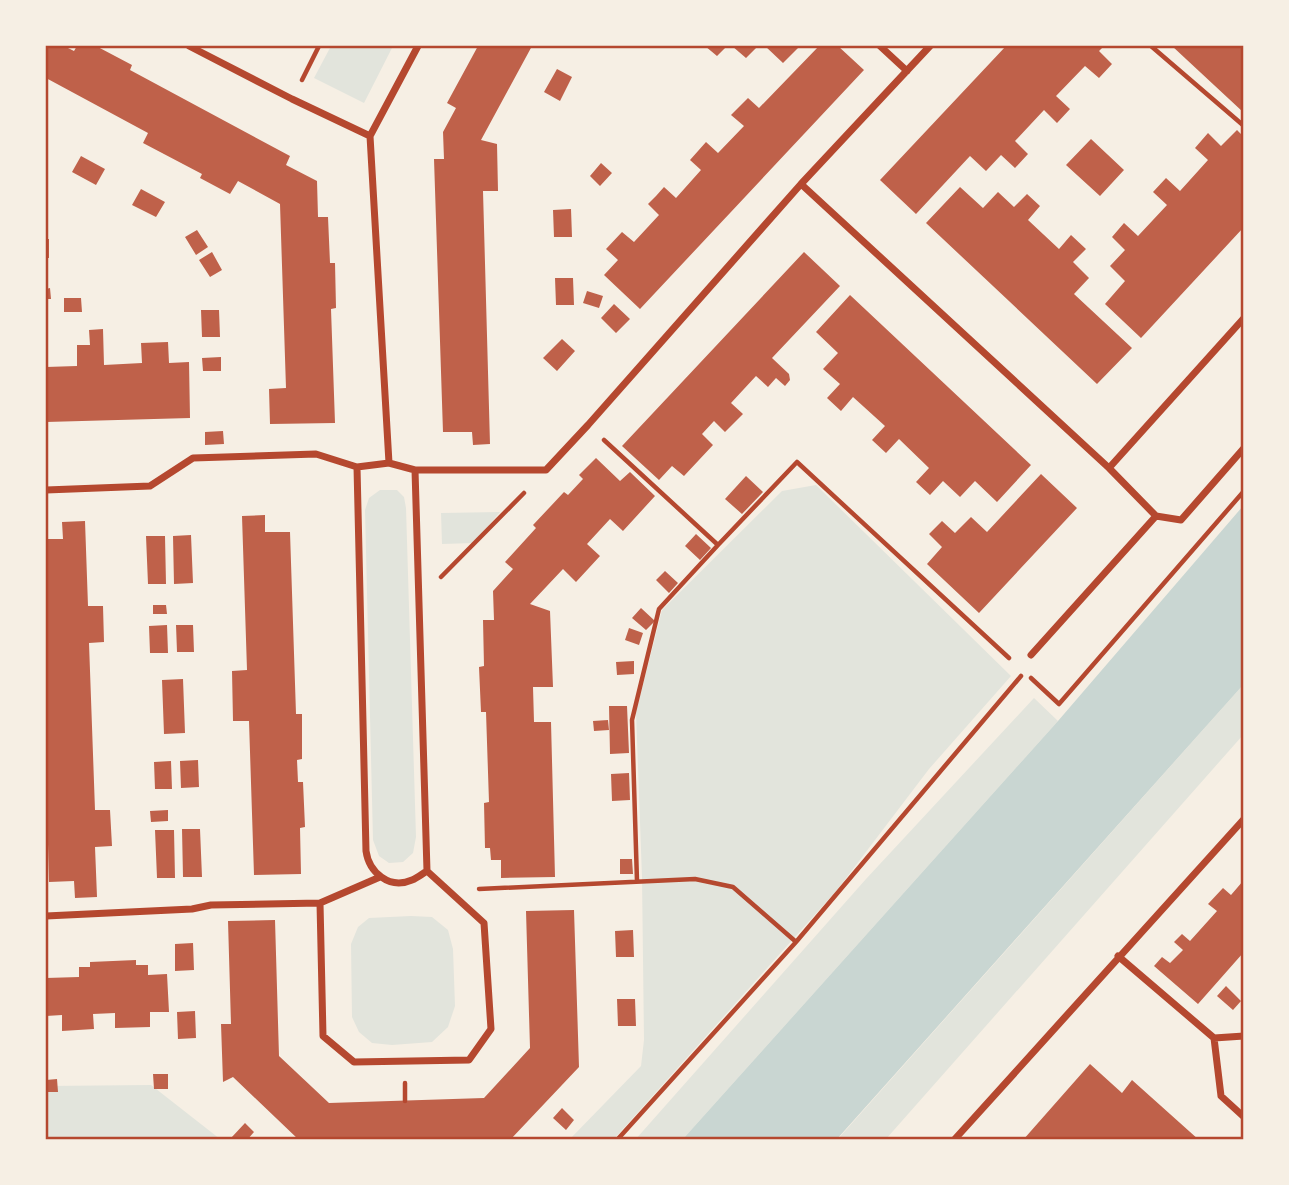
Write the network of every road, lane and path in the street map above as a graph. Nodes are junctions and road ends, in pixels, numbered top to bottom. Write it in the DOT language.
graph roads {
  1 [pos="189,46"];
  2 [pos="319,46"];
  3 [pos="418,46"];
  4 [pos="880,46"];
  5 [pos="930,46"];
  6 [pos="1151,46"];
  7 [pos="907,71"];
  8 [pos="292,99"];
  9 [pos="1244,126"];
  10 [pos="370,136"];
  11 [pos="801,184"];
  12 [pos="1244,318"];
  13 [pos="588,425"];
  14 [pos="1244,449"];
  15 [pos="389,463"];
  16 [pos="357,467"];
  17 [pos="1109,468"];
  18 [pos="415,470"];
  19 [pos="546,470"];
  20 [pos="46,490"];
  21 [pos="1244,491"];
  22 [pos="1156,516"];
  23 [pos="718,545"];
  24 [pos="420,599"];
  25 [pos="1031,655"];
  26 [pos="1015,663"];
  27 [pos="1244,819"];
  28 [pos="427,871"];
  29 [pos="380,877"];
  30 [pos="637,881"];
  31 [pos="450,891"];
  32 [pos="320,902"];
  33 [pos="46,916"];
  34 [pos="796,942"];
  35 [pos="1118,956"];
  36 [pos="1244,1036"];
  37 [pos="1214,1038"];
  38 [pos="1244,1117"];
  39 [pos="617,1139"];
  40 [pos="954,1139"];
  1 -- 8 [label="street"];
  2 -- 8 [label="path"];
  3 -- 10 [label="street"];
  4 -- 7 [label="street"];
  5 -- 7 [label="street"];
  6 -- 9 [label="path"];
  7 -- 11 [label="street"];
  8 -- 10 [label="street"];
  10 -- 15 [label="street"];
  11 -- 13 [label="street"];
  11 -- 17 [label="street"];
  12 -- 17 [label="street"];
  13 -- 19 [label="street"];
  13 -- 23 [label="path"];
  14 -- 22 [label="street"];
  15 -- 16 [label="street"];
  15 -- 18 [label="street"];
  16 -- 20 [label="street"];
  16 -- 29 [label="street"];
  17 -- 22 [label="street"];
  18 -- 19 [label="street"];
  18 -- 24 [label="street"];
  19 -- 24 [label="path"];
  21 -- 34 [label="path"];
  22 -- 25 [label="street"];
  23 -- 26 [label="path"];
  23 -- 30 [label="path"];
  24 -- 28 [label="street"];
  27 -- 35 [label="street"];
  28 -- 29 [label="street"];
  28 -- 31 [label="street"];
  29 -- 32 [label="street"];
  30 -- 31 [label="path"];
  30 -- 34 [label="path"];
  31 -- 32 [label="street"];
  32 -- 33 [label="street"];
  34 -- 39 [label="path"];
  35 -- 37 [label="street"];
  35 -- 40 [label="street"];
  36 -- 37 [label="street"];
  37 -- 38 [label="street"];
}
